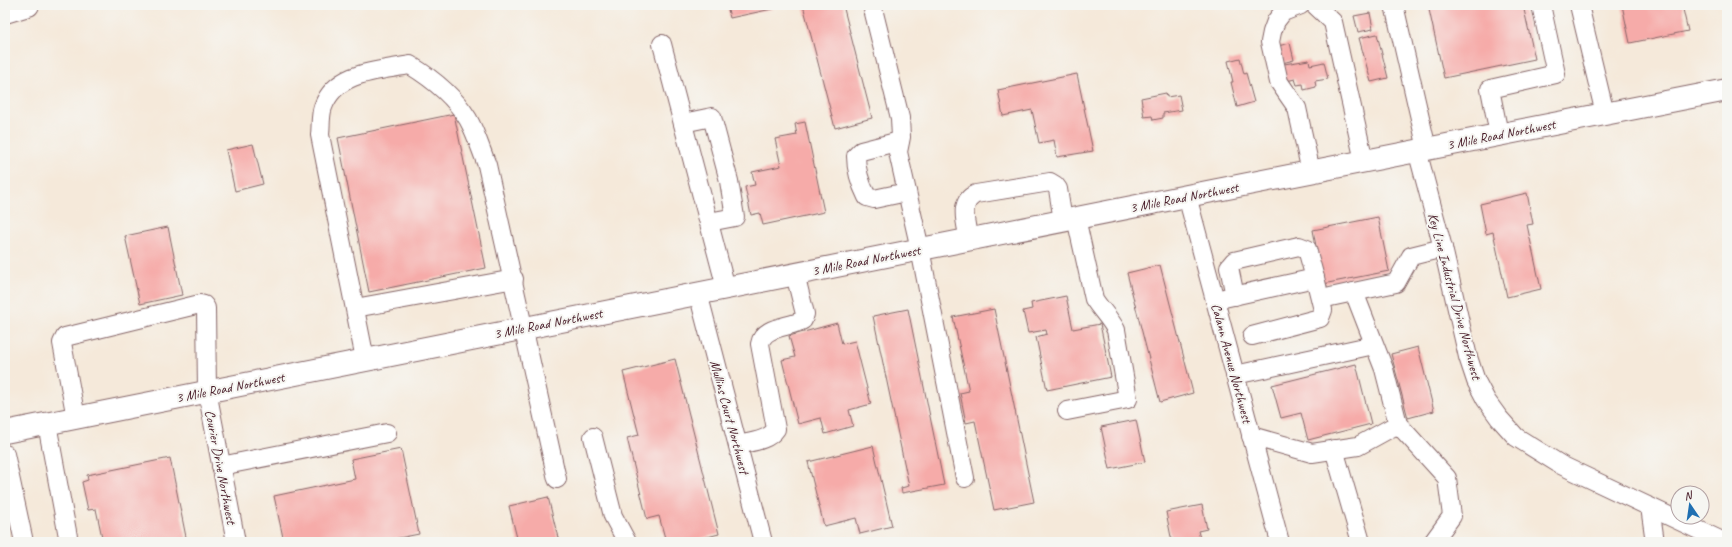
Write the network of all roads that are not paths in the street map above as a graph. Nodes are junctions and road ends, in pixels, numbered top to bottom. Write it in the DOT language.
graph roads {
  1 [pos="28,5"];
  2 [pos="872,5"];
  3 [pos="1301,5"];
  4 [pos="1315,5"];
  5 [pos="1394,5"];
  6 [pos="1541,5"];
  7 [pos="1579,5"];
  8 [pos="5,12"];
  9 [pos="662,44"];
  10 [pos="1727,90"];
  11 [pos="1605,114"];
  12 [pos="683,123"];
  13 [pos="1499,134"];
  14 [pos="900,141"];
  15 [pos="1422,150"];
  16 [pos="1364,161"];
  17 [pos="1311,172"];
  18 [pos="907,192"];
  19 [pos="1187,196"];
  20 [pos="1070,219"];
  21 [pos="709,222"];
  22 [pos="969,240"];
  23 [pos="1443,248"];
  24 [pos="920,249"];
  25 [pos="795,274"];
  26 [pos="1315,278"];
  27 [pos="514,279"];
  28 [pos="726,288"];
  29 [pos="1354,292"];
  30 [pos="698,293"];
  31 [pos="1235,296"];
  32 [pos="1321,299"];
  33 [pos="1215,300"];
  34 [pos="355,308"];
  35 [pos="525,328"];
  36 [pos="1252,336"];
  37 [pos="1374,345"];
  38 [pos="365,359"];
  39 [pos="1235,375"];
  40 [pos="207,392"];
  41 [pos="1067,411"];
  42 [pos="76,418"];
  43 [pos="47,424"];
  44 [pos="1398,424"];
  45 [pos="5,432"];
  46 [pos="387,433"];
  47 [pos="1251,436"];
  48 [pos="593,437"];
  49 [pos="738,446"];
  50 [pos="1334,449"];
  51 [pos="5,454"];
  52 [pos="221,466"];
  53 [pos="965,478"];
  54 [pos="557,479"];
  55 [pos="8,480"];
  56 [pos="1650,507"];
  57 [pos="1278,536"];
  58 [pos="24,542"];
  59 [pos="69,542"];
  60 [pos="236,542"];
  61 [pos="627,542"];
  62 [pos="763,542"];
  63 [pos="1361,542"];
  64 [pos="1433,542"];
  65 [pos="1655,542"];
  66 [pos="1724,542"];
  1 -- 8 [label="main road"];
  2 -- 14 [label="street"];
  3 -- 17 [label="street"];
  4 -- 16 [label="street"];
  5 -- 15 [label="street, Key Line Industrial Drive Northwest"];
  6 -- 13 [label="street"];
  7 -- 11 [label="street"];
  9 -- 12 [label="street"];
  10 -- 11 [label="main road, 3 Mile Road Northwest"];
  11 -- 13 [label="main road, 3 Mile Road Northwest"];
  12 -- 21 [label="street"];
  12 -- 21 [label="street"];
  13 -- 15 [label="main road, 3 Mile Road Northwest"];
  14 -- 18 [label="street"];
  14 -- 18 [label="street"];
  15 -- 16 [label="main road, 3 Mile Road Northwest"];
  15 -- 23 [label="street, Key Line Industrial Drive Northwest"];
  16 -- 17 [label="main road, 3 Mile Road Northwest"];
  17 -- 19 [label="main road, 3 Mile Road Northwest"];
  18 -- 24 [label="street"];
  19 -- 20 [label="main road, 3 Mile Road Northwest"];
  19 -- 33 [label="street, Calann Avenue Northwest"];
  20 -- 22 [label="main road, 3 Mile Road Northwest"];
  20 -- 22 [label="street"];
  20 -- 41 [label="street"];
  21 -- 28 [label="street"];
  22 -- 24 [label="main road, 3 Mile Road Northwest"];
  23 -- 29 [label="street"];
  23 -- 56 [label="street, Key Line Industrial Drive Northwest"];
  24 -- 25 [label="main road, 3 Mile Road Northwest"];
  24 -- 53 [label="street"];
  25 -- 28 [label="main road, 3 Mile Road Northwest"];
  25 -- 49 [label="street"];
  26 -- 31 [label="street"];
  26 -- 31 [label="street"];
  26 -- 32 [label="street"];
  27 -- 34 [label="street"];
  27 -- 34 [label="street"];
  27 -- 35 [label="street"];
  28 -- 30 [label="main road, 3 Mile Road Northwest"];
  29 -- 32 [label="street"];
  29 -- 37 [label="street"];
  30 -- 35 [label="main road, 3 Mile Road Northwest"];
  30 -- 49 [label="street, Mullins Court Northwest"];
  31 -- 33 [label="street"];
  32 -- 36 [label="street"];
  33 -- 39 [label="street, Calann Avenue Northwest"];
  34 -- 38 [label="street"];
  35 -- 38 [label="main road, 3 Mile Road Northwest"];
  35 -- 54 [label="street"];
  37 -- 39 [label="street"];
  37 -- 44 [label="street"];
  38 -- 40 [label="main road, 3 Mile Road Northwest"];
  39 -- 47 [label="street, Calann Avenue Northwest"];
  40 -- 42 [label="main road, 3 Mile Road Northwest"];
  40 -- 42 [label="street, Courier Drive Northwest"];
  40 -- 52 [label="street, Courier Drive Northwest"];
  42 -- 43 [label="main road, 3 Mile Road Northwest"];
  43 -- 45 [label="main road, 3 Mile Road Northwest"];
  43 -- 59 [label="street"];
  44 -- 50 [label="street"];
  44 -- 64 [label="street"];
  46 -- 52 [label="street"];
  47 -- 50 [label="street"];
  47 -- 57 [label="street, Calann Avenue Northwest"];
  48 -- 61 [label="street"];
  49 -- 62 [label="street, Mullins Court Northwest"];
  50 -- 63 [label="street"];
  51 -- 55 [label="street"];
  52 -- 60 [label="street, Courier Drive Northwest"];
  55 -- 58 [label="street"];
  56 -- 65 [label="street"];
  56 -- 66 [label="street, Key Line Industrial Drive Northwest"];
}
